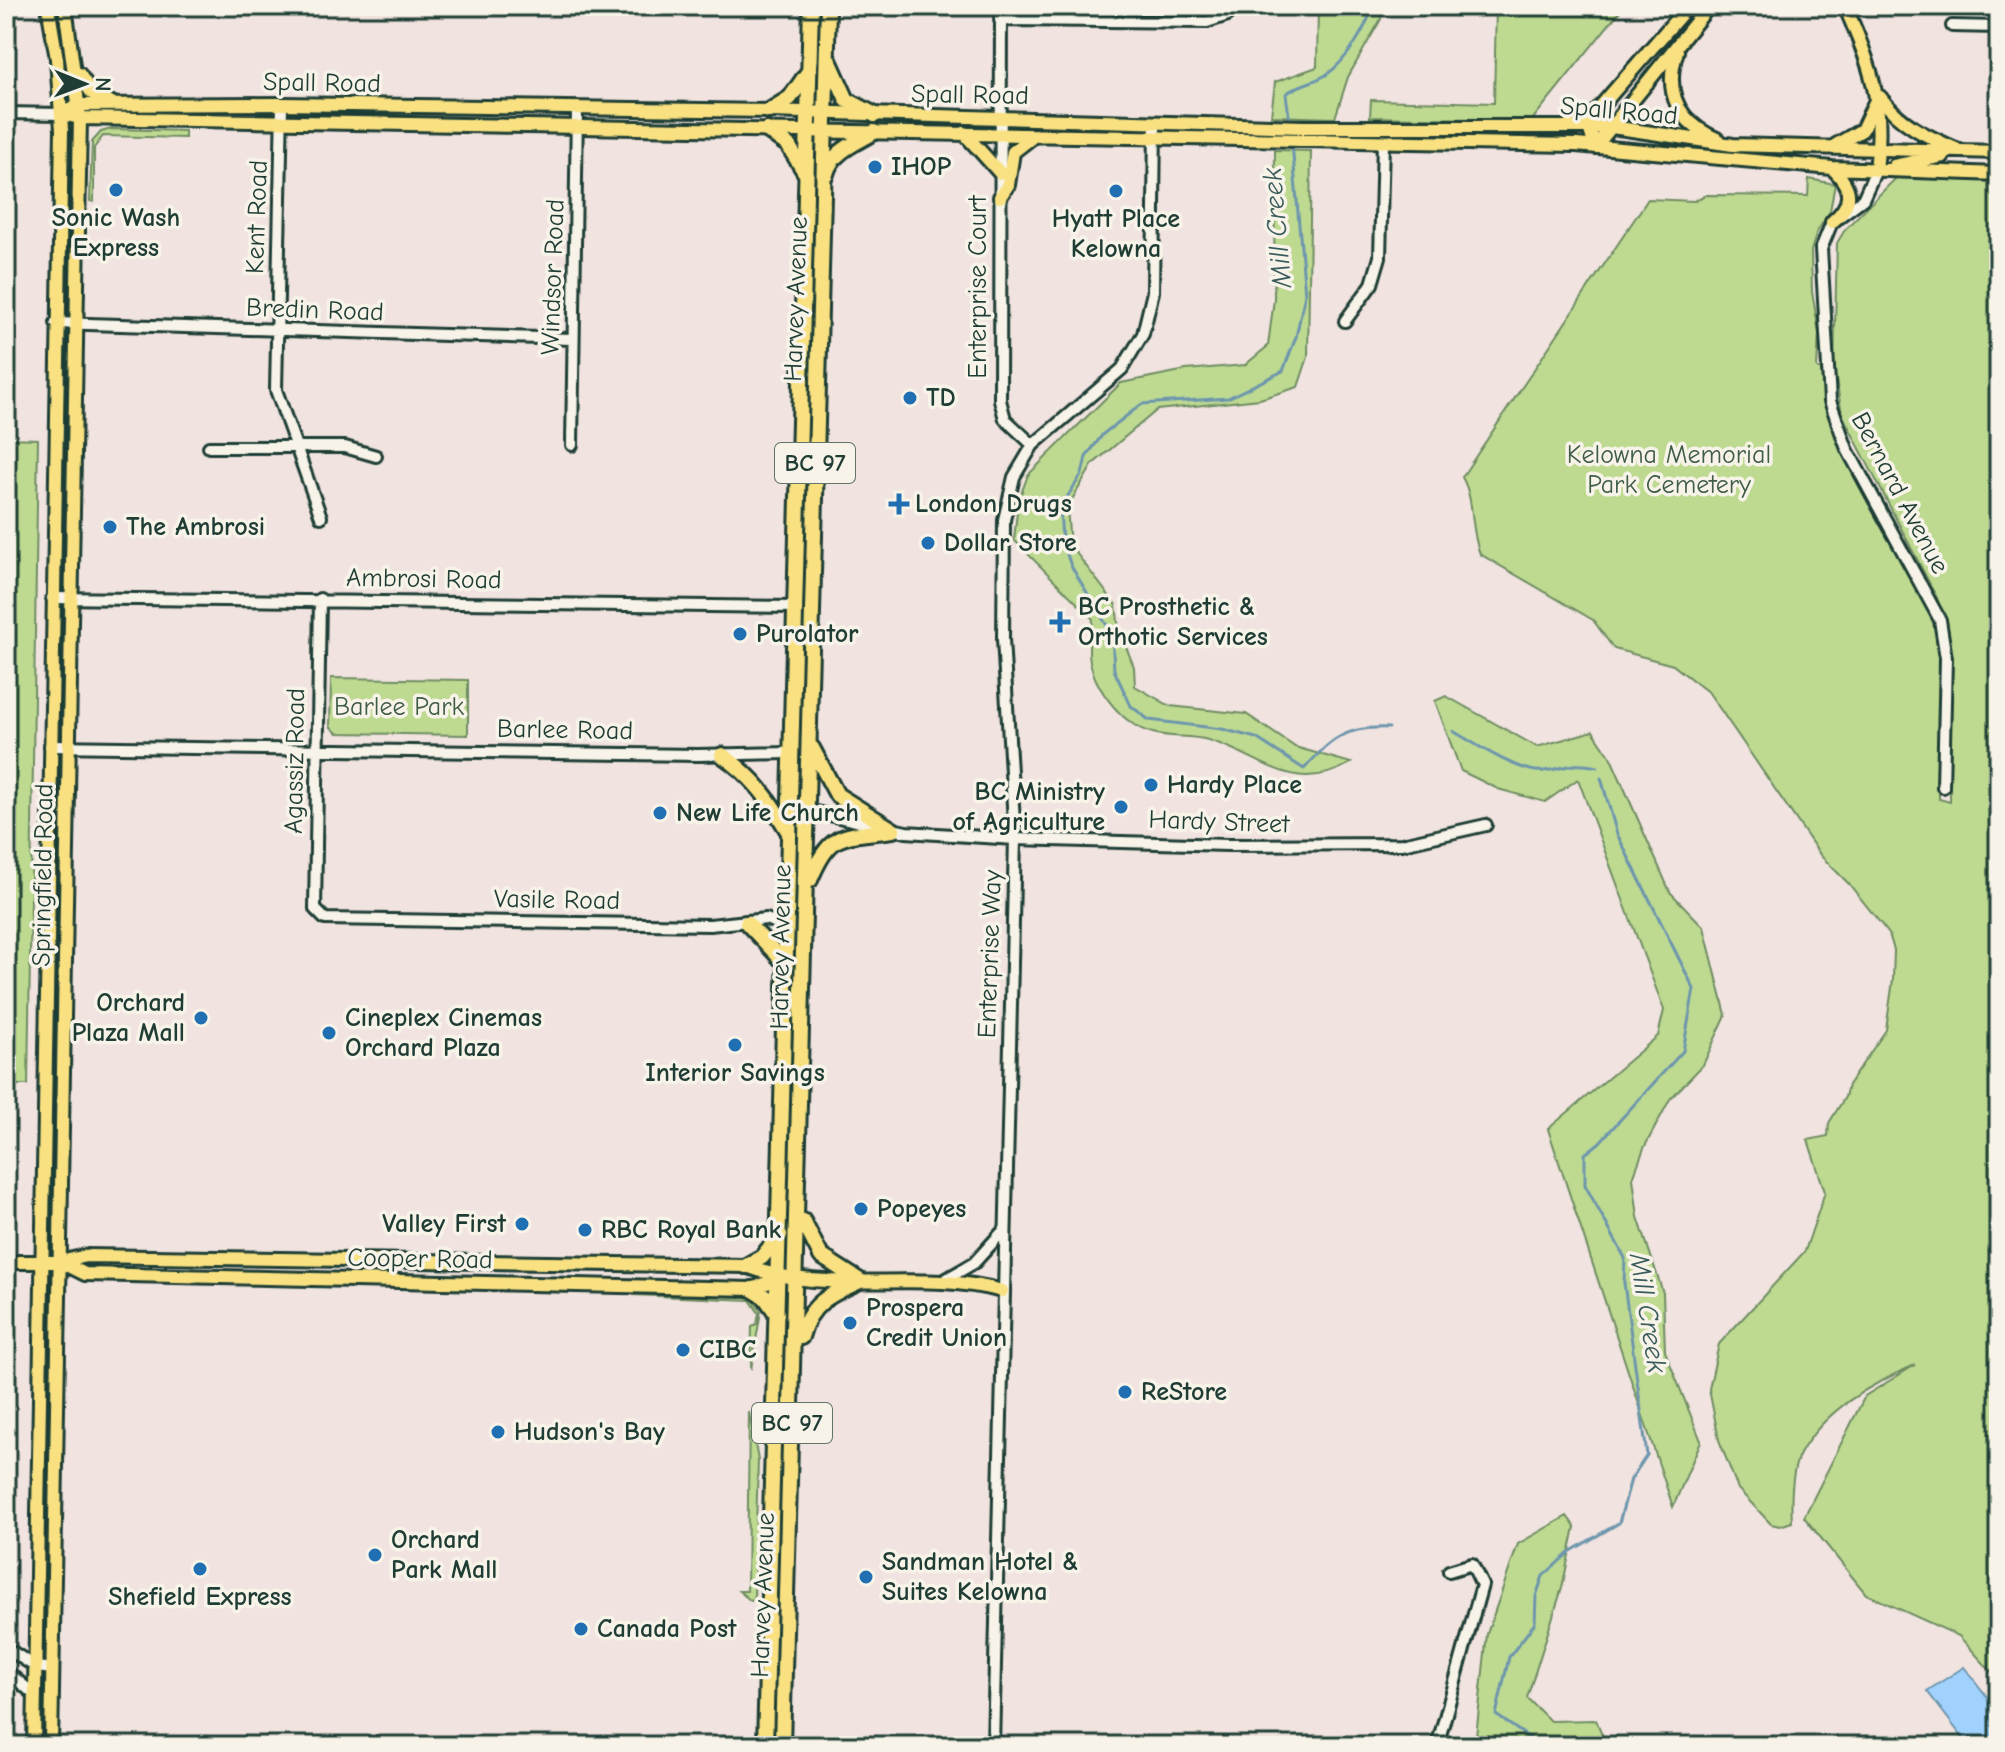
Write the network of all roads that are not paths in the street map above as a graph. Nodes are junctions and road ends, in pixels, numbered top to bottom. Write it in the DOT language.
graph roads {
  1 [pos="48,6"];
  2 [pos="65,6"];
  3 [pos="811,6"];
  4 [pos="828,6"];
  5 [pos="1001,6"];
  6 [pos="1688,6"];
  7 [pos="1709,6"];
  8 [pos="1845,6"];
  9 [pos="1228,15"];
  10 [pos="1000,20"];
  11 [pos="1952,26"];
  12 [pos="1999,27"];
  13 [pos="1679,44"];
  14 [pos="827,56"];
  15 [pos="76,69"];
  16 [pos="809,71"];
  17 [pos="1878,95"];
  18 [pos="115,104"];
  19 [pos="282,104"];
  20 [pos="577,110"];
  21 [pos="769,111"];
  22 [pos="80,112"];
  23 [pos="6,113"];
  24 [pos="808,113"];
  25 [pos="826,113"];
  26 [pos="61,114"];
  27 [pos="875,115"];
  28 [pos="1000,117"];
  29 [pos="281,120"];
  30 [pos="1155,123"];
  31 [pos="579,125"];
  32 [pos="1589,127"];
  33 [pos="1612,127"];
  34 [pos="767,130"];
  35 [pos="808,132"];
  36 [pos="825,132"];
  37 [pos="874,132"];
  38 [pos="964,133"];
  39 [pos="1003,135"];
  40 [pos="1035,135"];
  41 [pos="1155,139"];
  42 [pos="1383,142"];
  43 [pos="1733,145"];
  44 [pos="1595,147"];
  45 [pos="1826,148"];
  46 [pos="1879,149"];
  47 [pos="1962,151"];
  48 [pos="1999,152"];
  49 [pos="1832,168"];
  50 [pos="1876,170"];
  51 [pos="1000,173"];
  52 [pos="1999,174"];
  53 [pos="807,175"];
  54 [pos="824,183"];
  55 [pos="1000,197"];
  56 [pos="1832,222"];
  57 [pos="1345,321"];
  58 [pos="56,323"];
  59 [pos="74,324"];
  60 [pos="275,331"];
  61 [pos="572,339"];
  62 [pos="572,445"];
  63 [pos="1033,445"];
  64 [pos="209,447"];
  65 [pos="295,447"];
  66 [pos="376,456"];
  67 [pos="321,517"];
  68 [pos="52,598"];
  69 [pos="70,598"];
  70 [pos="320,599"];
  71 [pos="795,607"];
  72 [pos="813,642"];
  73 [pos="810,743"];
  74 [pos="50,746"];
  75 [pos="67,747"];
  76 [pos="317,748"];
  77 [pos="790,753"];
  78 [pos="722,755"];
  79 [pos="790,773"];
  80 [pos="1943,787"];
  81 [pos="807,810"];
  82 [pos="1486,825"];
  83 [pos="893,830"];
  84 [pos="788,831"];
  85 [pos="1015,839"];
  86 [pos="806,888"];
  87 [pos="325,919"];
  88 [pos="747,923"];
  89 [pos="787,927"];
  90 [pos="786,964"];
  91 [pos="804,971"];
  92 [pos="799,1209"];
  93 [pos="1004,1230"];
  94 [pos="780,1235"];
  95 [pos="6,1262"];
  96 [pos="60,1262"];
  97 [pos="44,1263"];
  98 [pos="746,1266"];
  99 [pos="779,1278"];
  100 [pos="797,1279"];
  101 [pos="860,1281"];
  102 [pos="943,1281"];
  103 [pos="752,1289"];
  104 [pos="1002,1291"];
  105 [pos="777,1314"];
  106 [pos="794,1360"];
  107 [pos="1449,1571"];
  108 [pos="768,1616"];
  109 [pos="787,1638"];
  110 [pos="6,1648"];
  111 [pos="36,1667"];
  112 [pos="53,1669"];
  113 [pos="6,1671"];
  114 [pos="35,1695"];
  115 [pos="34,1746"];
  116 [pos="51,1746"];
  117 [pos="765,1746"];
  118 [pos="782,1746"];
  119 [pos="993,1746"];
  120 [pos="1437,1746"];
  1 -- 26 [label="main road, Springfield Road"];
  2 -- 15 [label="main road, Springfield Road"];
  3 -- 16 [label="highway, Harvey Avenue / BC 97"];
  4 -- 14 [label="highway, Harvey Avenue / BC 97"];
  5 -- 10 [label="street, Enterprise Court"];
  6 -- 32 [label="main road"];
  7 -- 13 [label="main road"];
  8 -- 17 [label="main road"];
  9 -- 10 [label="street"];
  10 -- 28 [label="street, Enterprise Court"];
  11 -- 12 [label="street"];
  13 -- 33 [label="main road"];
  13 -- 43 [label="main road"];
  14 -- 25 [label="highway, Harvey Avenue / BC 97"];
  14 -- 27 [label="highway"];
  15 -- 18 [label="main road"];
  15 -- 22 [label="main road, Springfield Road"];
  16 -- 21 [label="highway"];
  16 -- 24 [label="highway, Harvey Avenue / BC 97"];
  17 -- 45 [label="main road"];
  17 -- 46 [label="main road"];
  17 -- 47 [label="main road"];
  18 -- 19 [label="main road, Spall Road"];
  18 -- 22 [label="main road, Spall Road"];
  19 -- 20 [label="main road, Spall Road"];
  19 -- 29 [label="street, Kent Road"];
  20 -- 21 [label="main road, Spall Road"];
  20 -- 31 [label="street, Windsor Road"];
  21 -- 24 [label="main road, Spall Road"];
  22 -- 26 [label="main road, Spall Road"];
  22 -- 29 [label="main road, Spall Road"];
  22 -- 59 [label="main road, Springfield Road"];
  23 -- 26 [label="street, Spall Road"];
  24 -- 25 [label="main road, Spall Road"];
  24 -- 35 [label="highway, Harvey Avenue / BC 97"];
  25 -- 27 [label="main road, Spall Road"];
  25 -- 36 [label="highway, Harvey Avenue / BC 97"];
  26 -- 58 [label="main road, Springfield Road"];
  27 -- 28 [label="main road, Spall Road"];
  28 -- 30 [label="main road, Spall Road"];
  28 -- 39 [label="street, Enterprise Court"];
  29 -- 31 [label="main road, Spall Road"];
  29 -- 60 [label="street, Kent Road"];
  30 -- 32 [label="main road, Spall Road"];
  30 -- 41 [label="street, Enterprise Way"];
  31 -- 34 [label="main road, Spall Road"];
  31 -- 61 [label="street, Windsor Road"];
  32 -- 33 [label="main road, Spall Road"];
  32 -- 44 [label="main road"];
  33 -- 43 [label="main road, Spall Road"];
  33 -- 44 [label="main road"];
  34 -- 35 [label="main road, Spall Road"];
  34 -- 53 [label="highway"];
  35 -- 36 [label="main road, Spall Road"];
  35 -- 53 [label="highway, Harvey Avenue / BC 97"];
  36 -- 37 [label="main road, Spall Road"];
  36 -- 54 [label="highway, Harvey Avenue / BC 97"];
  37 -- 38 [label="main road, Spall Road"];
  37 -- 54 [label="highway"];
  38 -- 39 [label="main road, Spall Road"];
  38 -- 51 [label="main road"];
  39 -- 40 [label="main road, Spall Road"];
  39 -- 51 [label="street, Enterprise Court"];
  40 -- 41 [label="main road, Spall Road"];
  40 -- 55 [label="main road"];
  41 -- 42 [label="main road, Spall Road"];
  41 -- 63 [label="street, Enterprise Way"];
  42 -- 44 [label="main road, Spall Road"];
  42 -- 57 [label="street"];
  43 -- 45 [label="main road, Spall Road"];
  44 -- 49 [label="main road, Spall Road"];
  45 -- 46 [label="main road, Spall Road"];
  46 -- 47 [label="main road, Spall Road"];
  46 -- 50 [label="main road"];
  47 -- 48 [label="main road"];
  47 -- 50 [label="main road"];
  49 -- 50 [label="main road, Spall Road"];
  49 -- 56 [label="main road"];
  50 -- 52 [label="main road"];
  50 -- 56 [label="street"];
  51 -- 55 [label="street, Enterprise Court"];
  53 -- 71 [label="highway, Harvey Avenue / BC 97"];
  54 -- 72 [label="highway, Harvey Avenue / BC 97"];
  55 -- 63 [label="street, Enterprise Court"];
  56 -- 80 [label="street, Bernard Avenue"];
  58 -- 59 [label="street, Bredin Road"];
  58 -- 68 [label="main road, Springfield Road"];
  59 -- 60 [label="street, Bredin Road"];
  59 -- 69 [label="main road, Springfield Road"];
  60 -- 61 [label="street, Bredin Road"];
  60 -- 65 [label="street, Kent Road"];
  61 -- 62 [label="street, Windsor Road"];
  63 -- 85 [label="street, Enterprise Way"];
  64 -- 65 [label="street"];
  65 -- 66 [label="street"];
  65 -- 67 [label="street, Kent Road"];
  68 -- 69 [label="street, Ambrosi Road"];
  68 -- 74 [label="main road, Springfield Road"];
  69 -- 70 [label="street, Ambrosi Road"];
  69 -- 75 [label="main road, Springfield Road"];
  70 -- 71 [label="street, Ambrosi Road"];
  70 -- 76 [label="street, Agassiz Road"];
  71 -- 72 [label="highway"];
  71 -- 77 [label="highway, Harvey Avenue / BC 97"];
  72 -- 73 [label="highway, Harvey Avenue / BC 97"];
  73 -- 81 [label="highway, Harvey Avenue / BC 97"];
  73 -- 83 [label="highway"];
  74 -- 75 [label="street, Barlee Road"];
  74 -- 97 [label="main road, Springfield Road"];
  75 -- 76 [label="street, Barlee Road"];
  75 -- 96 [label="main road, Springfield Road"];
  76 -- 78 [label="street, Barlee Road"];
  76 -- 87 [label="street, Agassiz Road"];
  77 -- 78 [label="street, Barlee Road"];
  77 -- 79 [label="highway, Harvey Avenue / BC 97"];
  78 -- 84 [label="highway"];
  79 -- 81 [label="highway"];
  79 -- 84 [label="highway, Harvey Avenue / BC 97"];
  81 -- 83 [label="street, Hardy Street"];
  81 -- 86 [label="highway, Harvey Avenue / BC 97"];
  82 -- 85 [label="street, Hardy Street"];
  83 -- 85 [label="street, Hardy Street"];
  83 -- 86 [label="highway"];
  84 -- 89 [label="highway, Harvey Avenue / BC 97"];
  85 -- 93 [label="street, Enterprise Way"];
  86 -- 91 [label="highway, Harvey Avenue / BC 97"];
  87 -- 88 [label="street, Vasile Road"];
  88 -- 89 [label="street, Vasile Road"];
  88 -- 90 [label="highway"];
  89 -- 90 [label="highway, Harvey Avenue / BC 97"];
  89 -- 91 [label="highway"];
  90 -- 94 [label="highway, Harvey Avenue / BC 97"];
  91 -- 92 [label="highway, Harvey Avenue / BC 97"];
  92 -- 100 [label="highway, Harvey Avenue / BC 97"];
  92 -- 101 [label="highway"];
  93 -- 102 [label="street"];
  93 -- 104 [label="street, Enterprise Way"];
  94 -- 98 [label="highway"];
  94 -- 99 [label="highway, Harvey Avenue / BC 97"];
  95 -- 97 [label="main road, Cooper Road"];
  96 -- 97 [label="main road, Cooper Road"];
  96 -- 98 [label="main road, Cooper Road"];
  96 -- 103 [label="main road, Cooper Road"];
  96 -- 112 [label="main road, Springfield Road"];
  97 -- 111 [label="main road, Springfield Road"];
  98 -- 99 [label="main road, Cooper Road"];
  99 -- 100 [label="main road, Cooper Road"];
  99 -- 103 [label="main road, Cooper Road"];
  99 -- 105 [label="highway, Harvey Avenue / BC 97"];
  100 -- 101 [label="main road, Cooper Road"];
  100 -- 106 [label="highway, Harvey Avenue / BC 97"];
  101 -- 102 [label="main road, Cooper Road"];
  101 -- 106 [label="highway"];
  102 -- 104 [label="main road, Cooper Road"];
  103 -- 105 [label="highway"];
  104 -- 119 [label="street, Enterprise Way"];
  105 -- 108 [label="highway, Harvey Avenue / BC 97"];
  106 -- 109 [label="highway, Harvey Avenue / BC 97"];
  107 -- 120 [label="street"];
  108 -- 109 [label="highway"];
  108 -- 117 [label="highway, Harvey Avenue / BC 97"];
  109 -- 118 [label="highway, Harvey Avenue / BC 97"];
  110 -- 111 [label="street"];
  111 -- 112 [label="street"];
  111 -- 114 [label="main road, Springfield Road"];
  112 -- 116 [label="main road, Springfield Road"];
  113 -- 114 [label="street"];
  114 -- 115 [label="main road, Springfield Road"];
}
